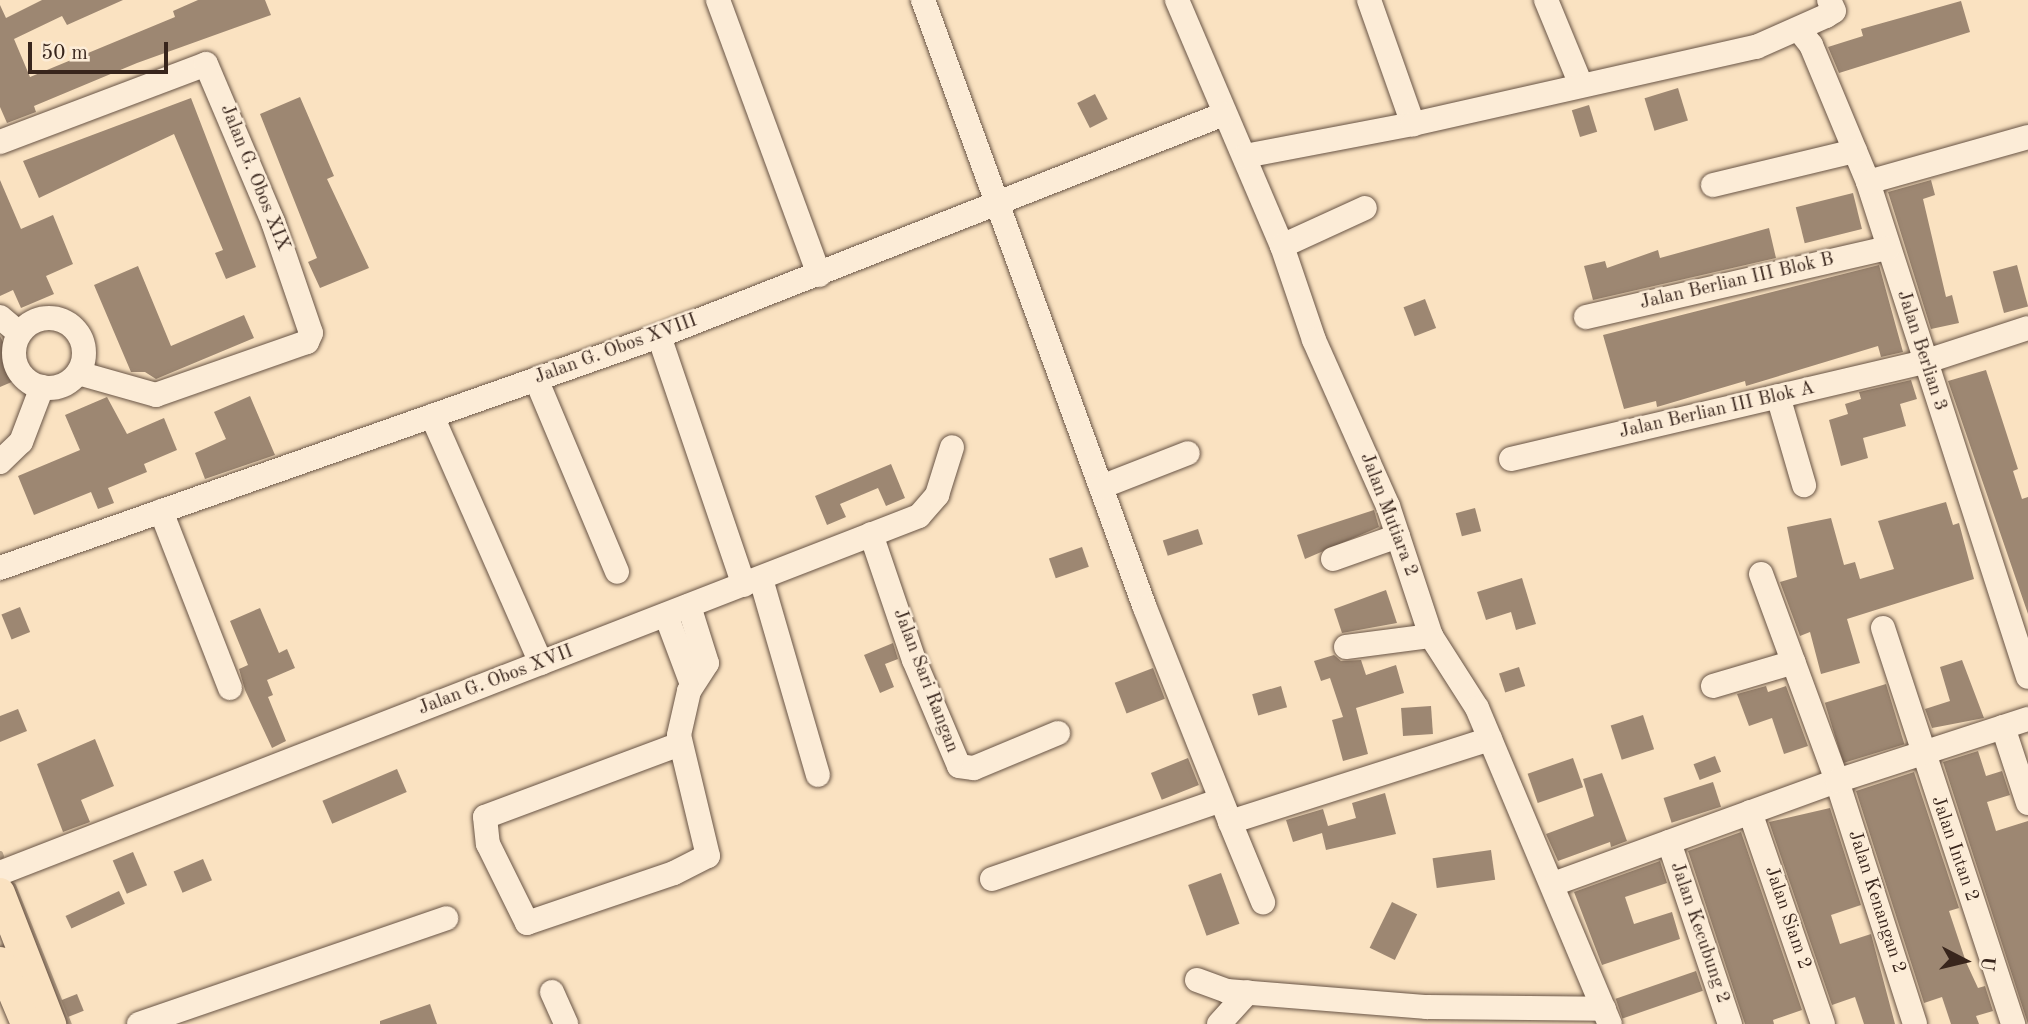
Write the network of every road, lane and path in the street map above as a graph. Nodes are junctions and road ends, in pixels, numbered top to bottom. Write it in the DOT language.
graph roads {
  1 [pos="718,0"];
  2 [pos="923,0"];
  3 [pos="1177,0"];
  4 [pos="1369,0"];
  5 [pos="1546,0"];
  6 [pos="1829,0"];
  7 [pos="1800,31"];
  8 [pos="1581,85"];
  9 [pos="1224,114"];
  10 [pos="1413,124"];
  11 [pos="2028,137"];
  12 [pos="0,142"];
  13 [pos="1855,151"];
  14 [pos="1245,156"];
  15 [pos="1868,182"];
  16 [pos="1713,186"];
  17 [pos="999,204"];
  18 [pos="1365,208"];
  19 [pos="1282,246"];
  20 [pos="1888,248"];
  21 [pos="819,275"];
  22 [pos="0,317"];
  23 [pos="1586,317"];
  24 [pos="2028,328"];
  25 [pos="19,333"];
  26 [pos="659,336"];
  27 [pos="1924,362"];
  28 [pos="78,373"];
  29 [pos="536,379"];
  30 [pos="42,387"];
  31 [pos="1778,397"];
  32 [pos="432,416"];
  33 [pos="952,447"];
  34 [pos="1188,453"];
  35 [pos="1511,459"];
  36 [pos="0,461"];
  37 [pos="1804,485"];
  38 [pos="1101,487"];
  39 [pos="161,511"];
  40 [pos="872,534"];
  41 [pos="1398,536"];
  42 [pos="1333,559"];
  43 [pos="0,568"];
  44 [pos="617,572"];
  45 [pos="1761,574"];
  46 [pos="753,582"];
  47 [pos="677,610"];
  48 [pos="1883,628"];
  49 [pos="1431,636"];
  50 [pos="1346,647"];
  51 [pos="1794,662"];
  52 [pos="541,663"];
  53 [pos="2028,677"];
  54 [pos="1713,686"];
  55 [pos="230,688"];
  56 [pos="2028,719"];
  57 [pos="2003,727"];
  58 [pos="1058,733"];
  59 [pos="1490,740"];
  60 [pos="680,744"];
  61 [pos="1922,754"];
  62 [pos="818,775"];
  63 [pos="1836,781"];
  64 [pos="2028,803"];
  65 [pos="1225,811"];
  66 [pos="1750,812"];
  67 [pos="1669,842"];
  68 [pos="0,873"];
  69 [pos="992,879"];
  70 [pos="1556,883"];
  71 [pos="0,893"];
  72 [pos="1263,902"];
  73 [pos="446,918"];
  74 [pos="0,962"];
  75 [pos="1197,981"];
  76 [pos="552,992"];
  77 [pos="1248,992"];
  78 [pos="1607,1016"];
  79 [pos="26,1024"];
  80 [pos="51,1024"];
  81 [pos="139,1024"];
  82 [pos="566,1024"];
  83 [pos="1219,1024"];
  84 [pos="1730,1024"];
  85 [pos="1823,1024"];
  86 [pos="1915,1024"];
  87 [pos="2012,1024"];
  1 -- 21 [label="street"];
  2 -- 17 [label="street"];
  3 -- 9 [label="street, Jalan Mutiara 2"];
  4 -- 10 [label="street"];
  5 -- 8 [label="street"];
  6 -- 7 [label="street"];
  7 -- 8 [label="street"];
  7 -- 13 [label="street, Jalan Berlian 3"];
  8 -- 10 [label="street"];
  9 -- 14 [label="street, Jalan Mutiara 2"];
  9 -- 17 [label="street, Jalan G. Obos XVIII"];
  10 -- 14 [label="street"];
  11 -- 15 [label="street"];
  12 -- 28 [label="street, Jalan G. Obos XIX"];
  13 -- 15 [label="street, Jalan Berlian 3"];
  13 -- 16 [label="street"];
  14 -- 19 [label="street, Jalan Mutiara 2"];
  15 -- 20 [label="street, Jalan Berlian 3"];
  17 -- 21 [label="street, Jalan G. Obos XVIII"];
  17 -- 38 [label="street"];
  18 -- 19 [label="street"];
  19 -- 41 [label="street, Jalan Mutiara 2"];
  20 -- 23 [label="street, Jalan Berlian III Blok B"];
  20 -- 27 [label="street, Jalan Berlian 3"];
  21 -- 26 [label="street, Jalan G. Obos XVIII"];
  22 -- 25 [label="street"];
  24 -- 27 [label="street, Jalan Berlian III Blok A"];
  25 -- 28 [label="street"];
  25 -- 30 [label="street"];
  26 -- 29 [label="street, Jalan G. Obos XVIII"];
  26 -- 46 [label="street"];
  27 -- 31 [label="street, Jalan Berlian III Blok A"];
  27 -- 53 [label="street, Jalan Berlian 3"];
  28 -- 30 [label="street"];
  29 -- 32 [label="street, Jalan G. Obos XVIII"];
  29 -- 44 [label="street"];
  30 -- 36 [label="street"];
  31 -- 35 [label="street, Jalan Berlian III Blok A"];
  31 -- 37 [label="street"];
  32 -- 39 [label="street, Jalan G. Obos XVIII"];
  32 -- 52 [label="street"];
  33 -- 40 [label="street, Jalan G. Obos XVII"];
  34 -- 38 [label="street"];
  38 -- 65 [label="street"];
  39 -- 43 [label="street, Jalan G. Obos XVIII"];
  39 -- 55 [label="street"];
  40 -- 46 [label="street, Jalan G. Obos XVII"];
  40 -- 58 [label="street, Jalan Sari Rangan"];
  41 -- 42 [label="street"];
  41 -- 49 [label="street, Jalan Mutiara 2"];
  45 -- 51 [label="street, Jalan Kenangan 2"];
  46 -- 47 [label="street, Jalan G. Obos XVII"];
  46 -- 62 [label="street"];
  47 -- 52 [label="street, Jalan G. Obos XVII"];
  47 -- 60 [label="street"];
  48 -- 61 [label="street, Jalan Intan 2"];
  49 -- 50 [label="street"];
  49 -- 59 [label="street, Jalan Mutiara 2"];
  51 -- 54 [label="street"];
  51 -- 63 [label="street, Jalan Kenangan 2"];
  52 -- 68 [label="street, Jalan G. Obos XVII"];
  56 -- 57 [label="street"];
  57 -- 61 [label="street"];
  57 -- 64 [label="street"];
  59 -- 65 [label="street"];
  59 -- 70 [label="street, Jalan Mutiara 2"];
  60 -- 60 [label="street"];
  61 -- 63 [label="street"];
  61 -- 87 [label="street, Jalan Intan 2"];
  63 -- 66 [label="street"];
  63 -- 86 [label="street, Jalan Kenangan 2"];
  65 -- 69 [label="street"];
  65 -- 72 [label="street"];
  66 -- 67 [label="street"];
  66 -- 85 [label="street, Jalan Siam 2"];
  67 -- 70 [label="street"];
  67 -- 84 [label="street, Jalan Kecubung 2"];
  70 -- 78 [label="street, Jalan Mutiara 2"];
  71 -- 80 [label="main road"];
  73 -- 81 [label="street"];
  74 -- 79 [label="main road"];
  75 -- 77 [label="street"];
  76 -- 82 [label="street"];
  77 -- 78 [label="street"];
  77 -- 83 [label="street"];
}
